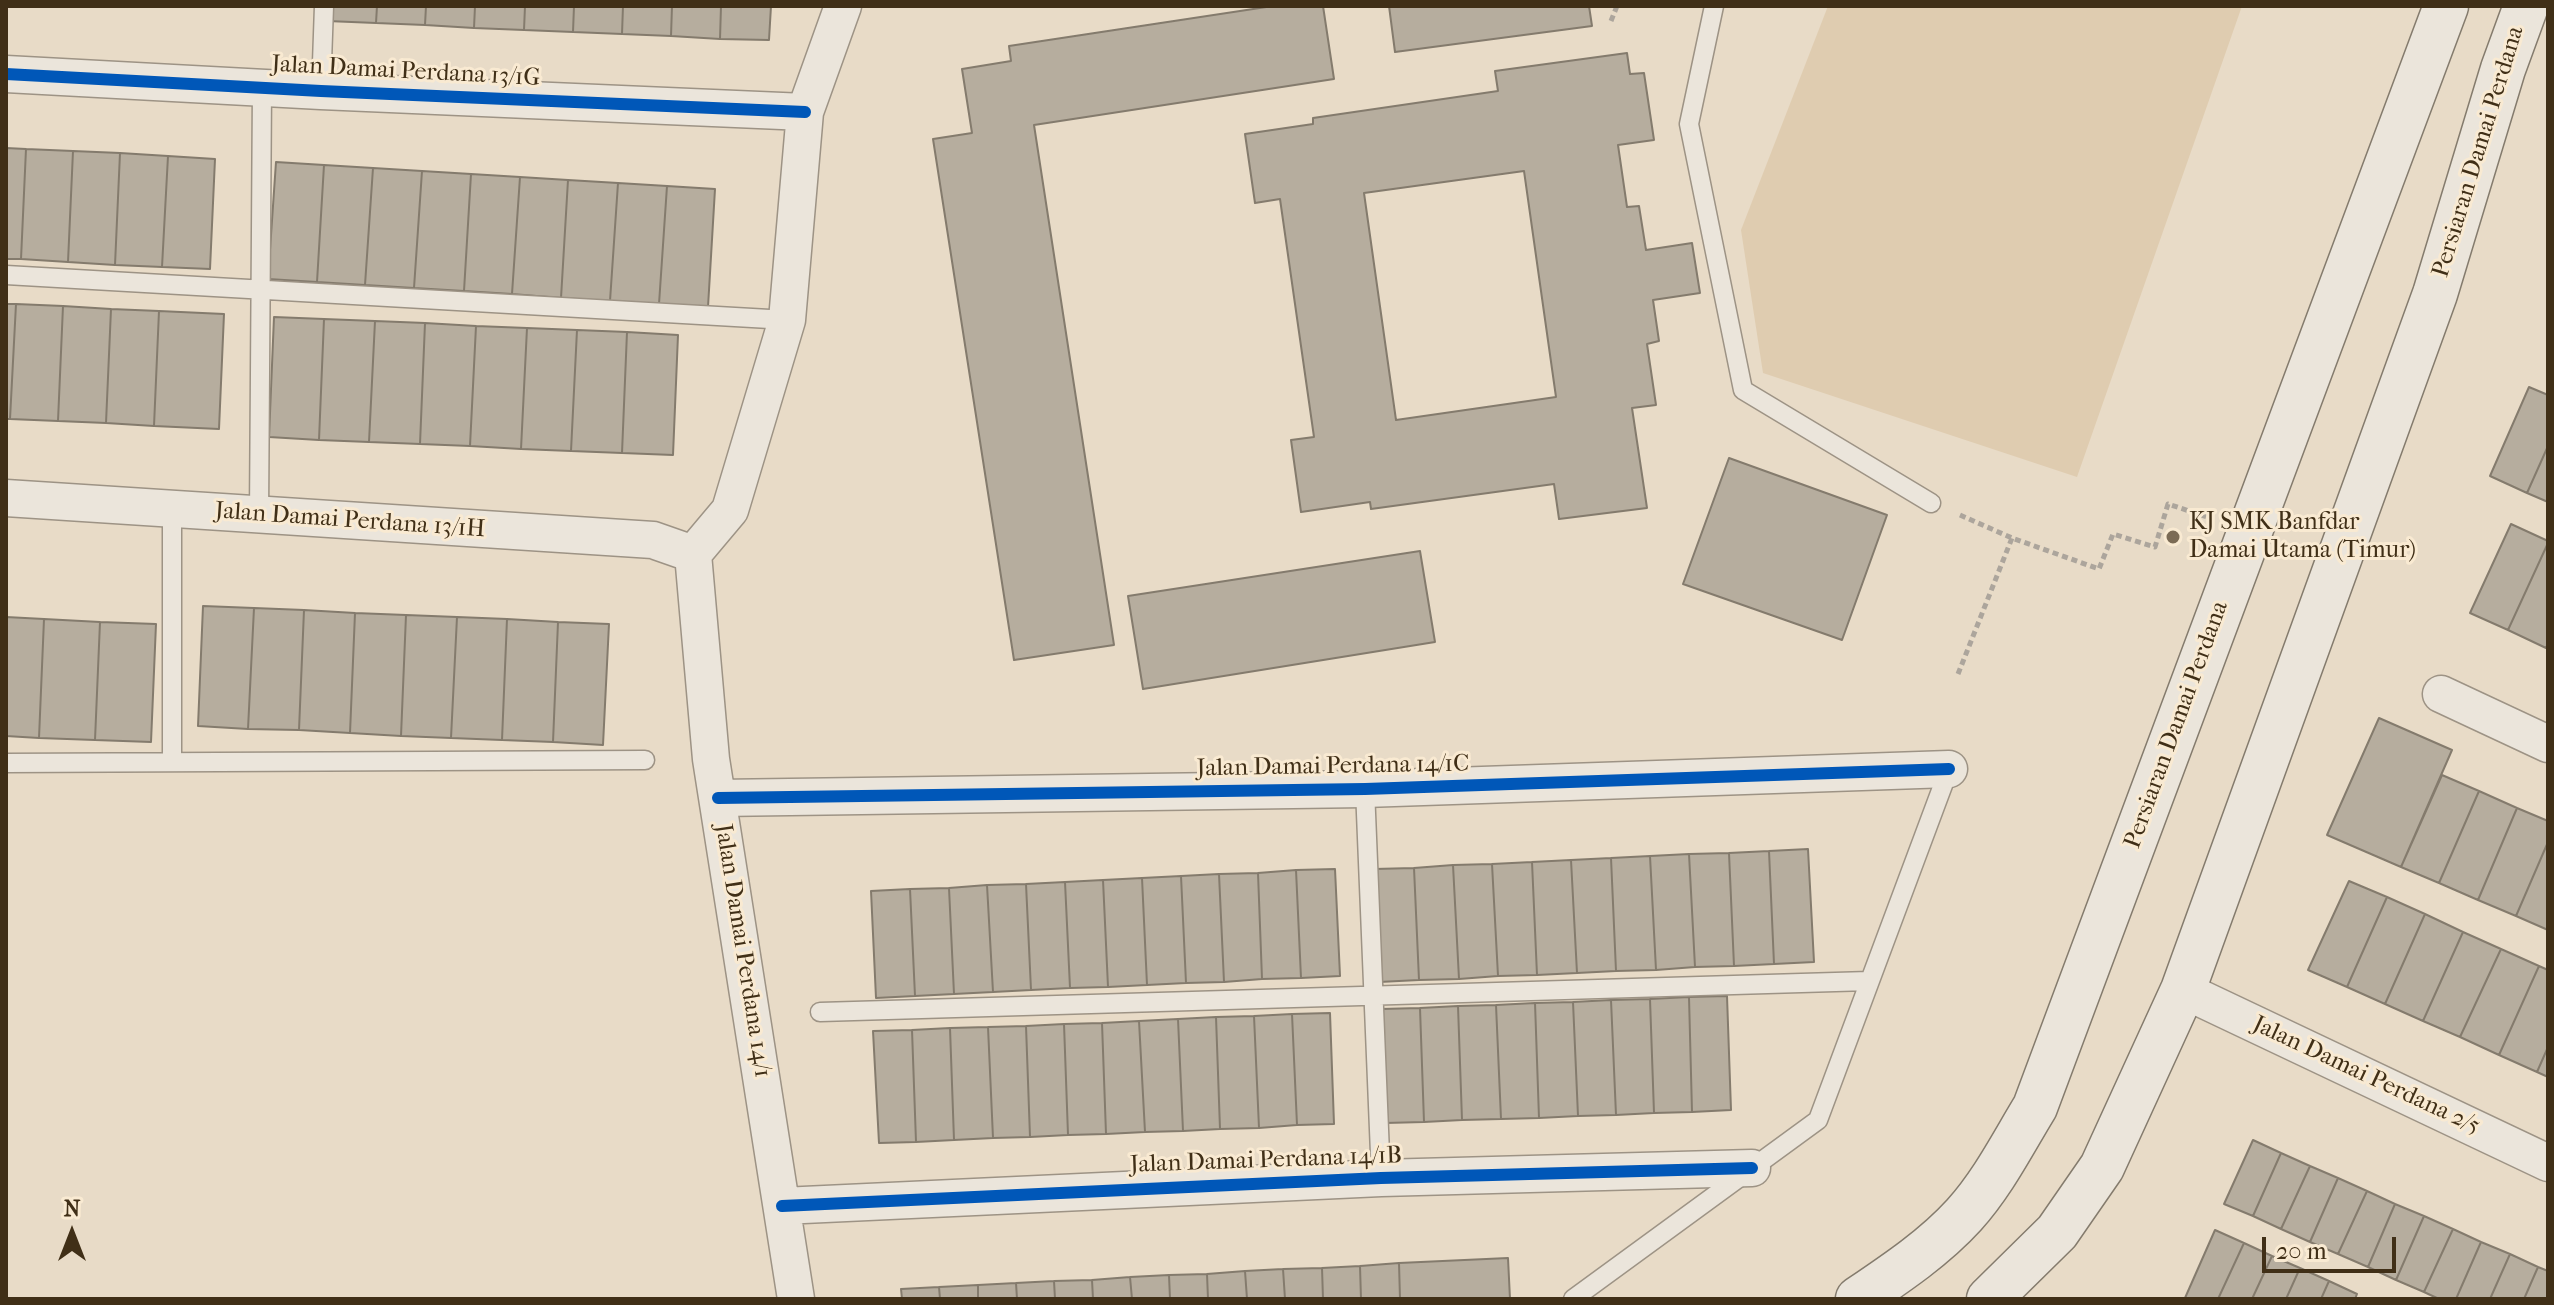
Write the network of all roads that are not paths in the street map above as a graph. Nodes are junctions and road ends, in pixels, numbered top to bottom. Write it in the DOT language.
graph roads {
  1 [pos="324,6"];
  2 [pos="843,6"];
  3 [pos="1714,6"];
  4 [pos="2446,6"];
  5 [pos="2526,6"];
  6 [pos="6,74"];
  7 [pos="262,88"];
  8 [pos="321,91"];
  9 [pos="805,112"];
  10 [pos="6,275"];
  11 [pos="259,288"];
  12 [pos="787,320"];
  13 [pos="6,498"];
  14 [pos="1931,503"];
  15 [pos="172,509"];
  16 [pos="259,515"];
  17 [pos="693,554"];
  18 [pos="2441,694"];
  19 [pos="2548,744"];
  20 [pos="645,760"];
  21 [pos="172,762"];
  22 [pos="6,763"];
  23 [pos="1949,769"];
  24 [pos="1365,789"];
  25 [pos="718,798"];
  26 [pos="1869,981"];
  27 [pos="2183,990"];
  28 [pos="1373,996"];
  29 [pos="820,1012"];
  30 [pos="2548,1163"];
  31 [pos="1752,1168"];
  32 [pos="1381,1178"];
  33 [pos="782,1206"];
  34 [pos="796,1299"];
  35 [pos="1573,1299"];
  36 [pos="1858,1299"];
  37 [pos="1989,1299"];
  1 -- 8 [label="lane"];
  2 -- 9 [label="street"];
  3 -- 14 [label="lane"];
  4 -- 36 [label="main road, Persiaran Damai Perdana"];
  5 -- 27 [label="main road, Persiaran Damai Perdana"];
  6 -- 7 [label="street, Jalan Damai Perdana 13/1G"];
  7 -- 8 [label="street, Jalan Damai Perdana 13/1G"];
  7 -- 11 [label="lane"];
  8 -- 9 [label="street, Jalan Damai Perdana 13/1G"];
  9 -- 12 [label="street"];
  10 -- 11 [label="lane"];
  11 -- 12 [label="lane"];
  11 -- 16 [label="lane"];
  12 -- 17 [label="street"];
  13 -- 15 [label="street, Jalan Damai Perdana 13/1H"];
  15 -- 16 [label="street, Jalan Damai Perdana 13/1H"];
  15 -- 21 [label="lane"];
  16 -- 17 [label="street, Jalan Damai Perdana 13/1H"];
  17 -- 25 [label="street, Jalan Damai Perdana 14/1"];
  18 -- 19 [label="street"];
  20 -- 21 [label="lane"];
  21 -- 22 [label="lane"];
  23 -- 24 [label="street, Jalan Damai Perdana 14/1C"];
  23 -- 26 [label="lane"];
  24 -- 25 [label="street, Jalan Damai Perdana 14/1C"];
  24 -- 28 [label="lane"];
  25 -- 33 [label="street, Jalan Damai Perdana 14/1"];
  26 -- 28 [label="lane"];
  26 -- 31 [label="lane"];
  27 -- 30 [label="street, Jalan Damai Perdana 2/5"];
  27 -- 37 [label="main road, Persiaran Damai Perdana"];
  28 -- 29 [label="lane"];
  28 -- 32 [label="lane"];
  31 -- 32 [label="street, Jalan Damai Perdana 14/1B"];
  31 -- 35 [label="lane"];
  32 -- 33 [label="street, Jalan Damai Perdana 14/1B"];
  33 -- 34 [label="street, Jalan Damai Perdana 14/1"];
}
